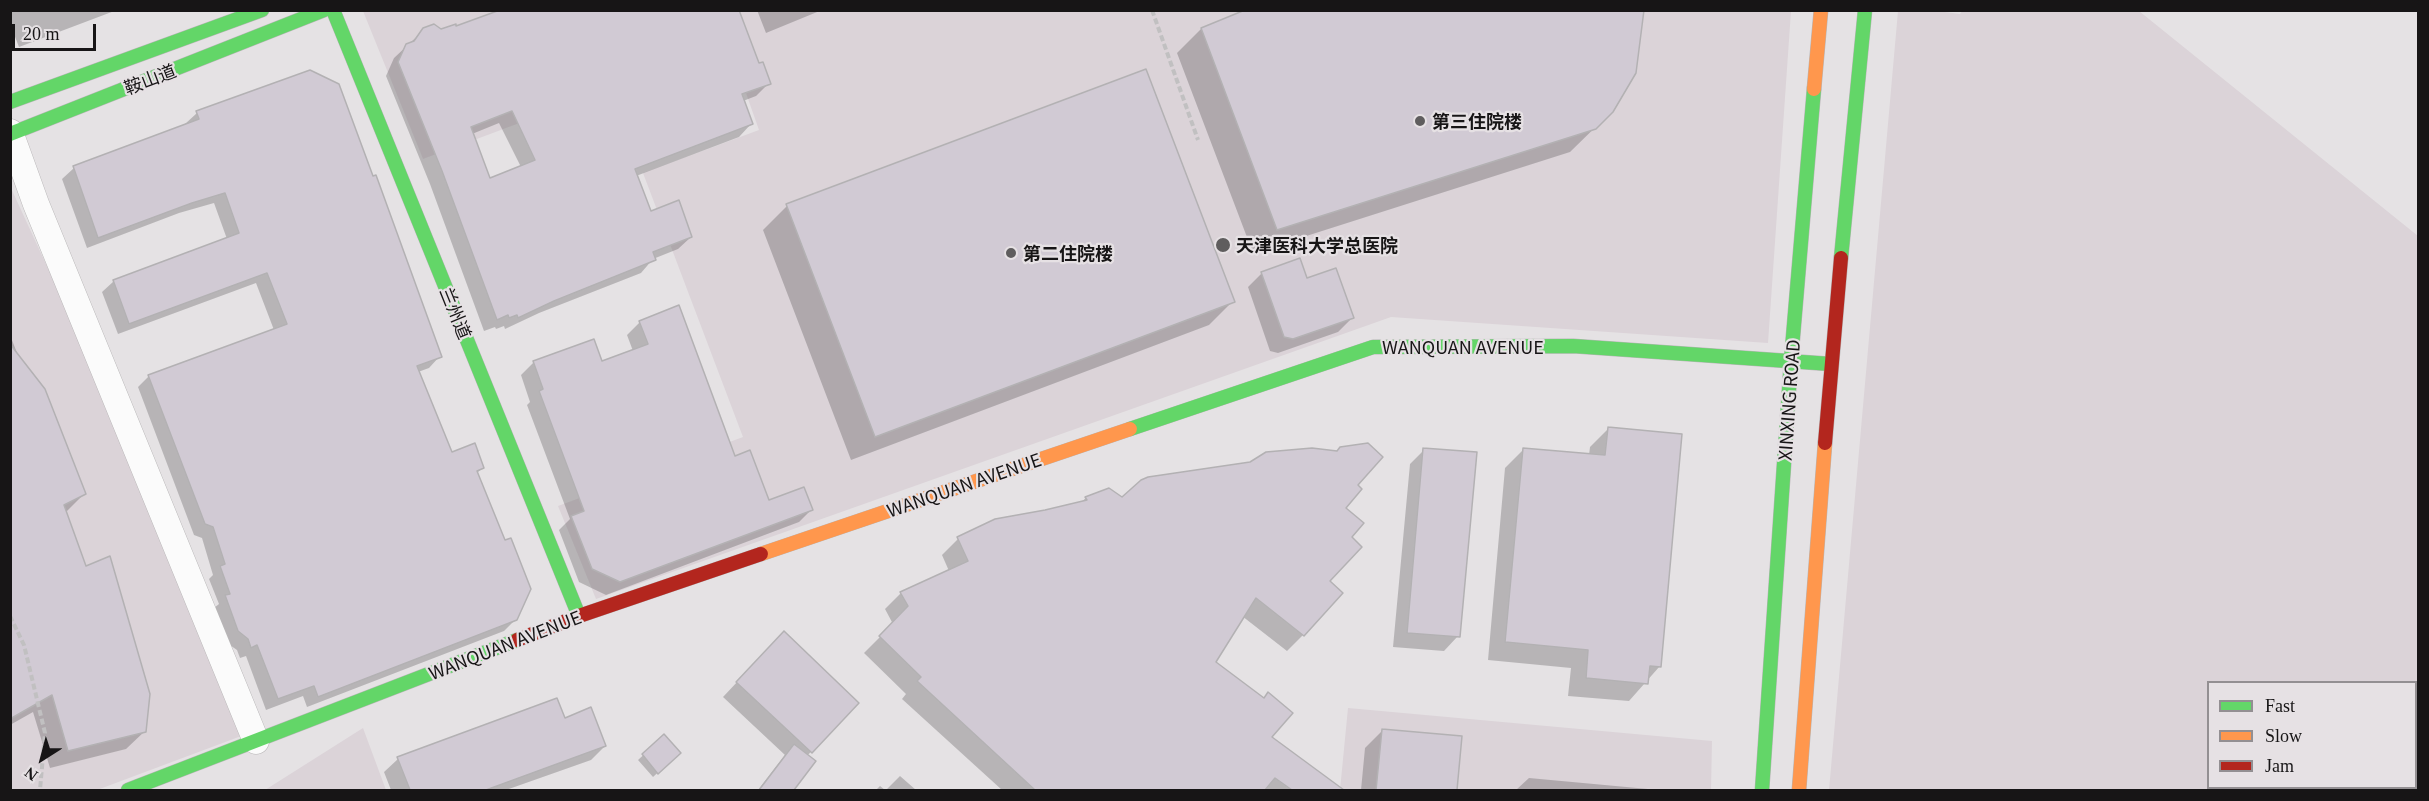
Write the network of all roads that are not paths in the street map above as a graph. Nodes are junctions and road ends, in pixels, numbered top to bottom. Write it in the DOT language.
graph roads {
  1 [pos="262,10"];
  2 [pos="324,10"];
  3 [pos="333,10"];
  4 [pos="1821,10"];
  5 [pos="1865,10"];
  6 [pos="10,102"];
  7 [pos="11,133"];
  8 [pos="1791,360"];
  9 [pos="1831,364"];
  10 [pos="579,616"];
  11 [pos="256,741"];
  12 [pos="128,790"];
  13 [pos="1762,790"];
  14 [pos="1800,790"];
  1 -- 6 [label="street"];
  2 -- 7 [label="street, 鞍山道"];
  3 -- 10 [label="street, 兰州道"];
  4 -- 8 [label="street, XINXING ROAD"];
  5 -- 9 [label="street"];
  7 -- 11 [label="street"];
  8 -- 9 [label="street, WANQUAN AVENUE"];
  8 -- 10 [label="street, WANQUAN AVENUE"];
  8 -- 13 [label="street, XINXING ROAD"];
  9 -- 14 [label="street"];
  10 -- 11 [label="street, WANQUAN AVENUE"];
  11 -- 12 [label="street, WANQUAN AVENUE"];
}
